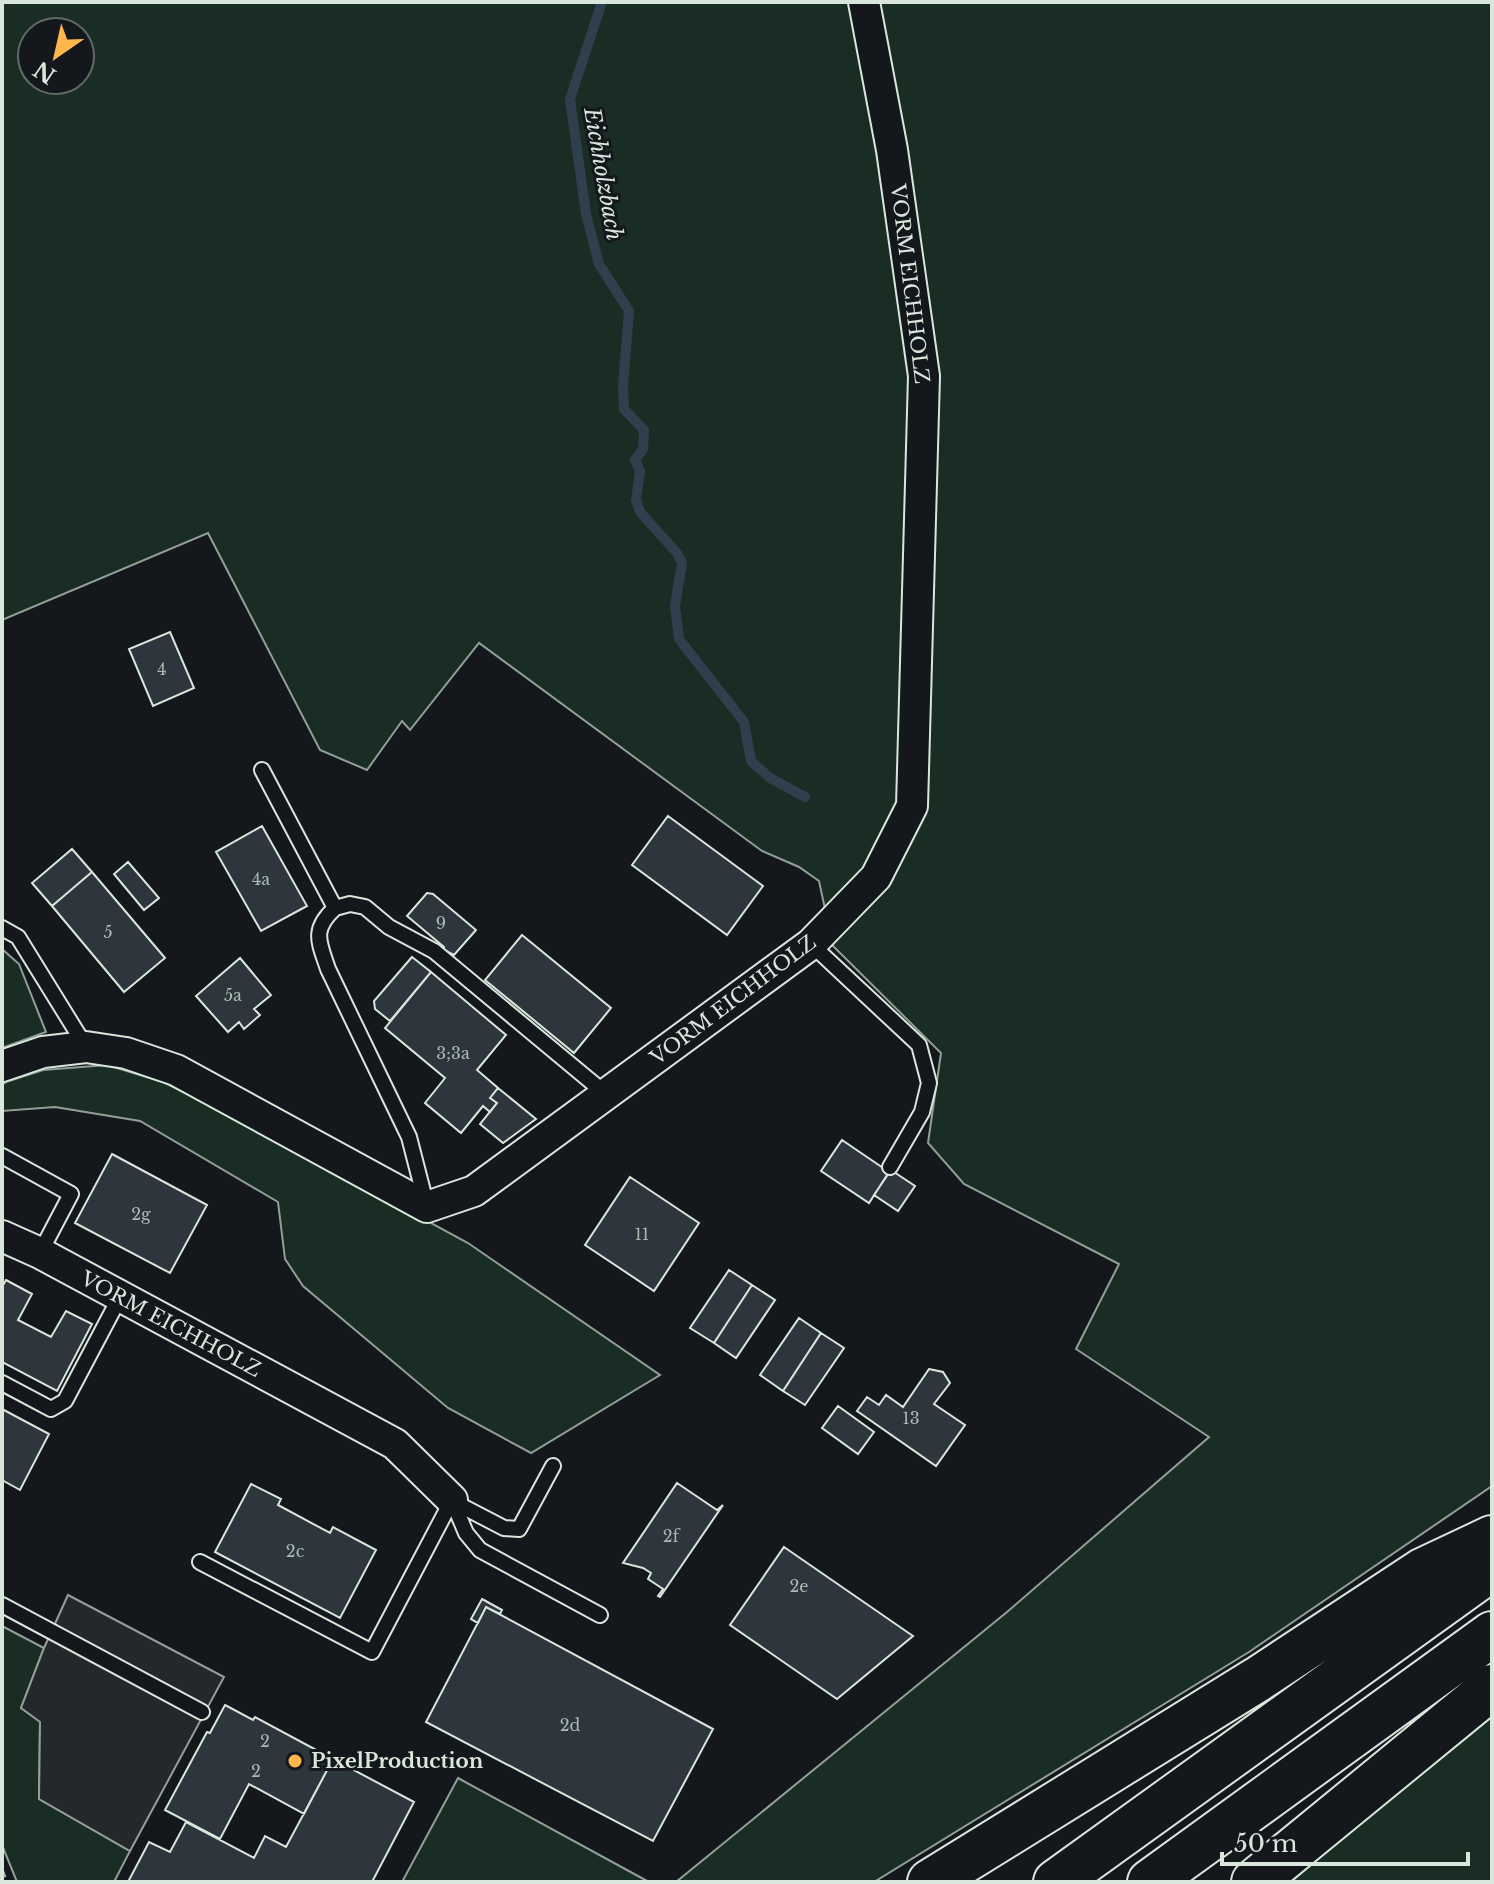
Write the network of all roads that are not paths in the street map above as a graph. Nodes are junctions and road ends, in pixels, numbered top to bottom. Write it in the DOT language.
graph roads {
  1 [pos="864,2"];
  2 [pos="262,770"];
  3 [pos="335,908"];
  4 [pos="2,928"];
  5 [pos="811,944"];
  6 [pos="86,1047"];
  7 [pos="2,1066"];
  8 [pos="606,1094"];
  9 [pos="2,1156"];
  10 [pos="890,1167"];
  11 [pos="427,1207"];
  12 [pos="2,1236"];
  13 [pos="40,1253"];
  14 [pos="120,1297"];
  15 [pos="2,1383"];
  16 [pos="553,1466"];
  17 [pos="452,1500"];
  18 [pos="1492,1538"];
  19 [pos="200,1562"];
  20 [pos="1492,1568"];
  21 [pos="2,1605"];
  22 [pos="600,1615"];
  23 [pos="1492,1634"];
  24 [pos="1492,1687"];
  25 [pos="202,1712"];
  26 [pos="930,1882"];
  27 [pos="1056,1882"];
  28 [pos="1150,1882"];
  29 [pos="1254,1882"];
  1 -- 5 [label="street, VORM EICHHOLZ"];
  2 -- 3 [label="lane"];
  3 -- 8 [label="lane"];
  3 -- 11 [label="lane"];
  4 -- 6 [label="lane"];
  5 -- 8 [label="street, VORM EICHHOLZ"];
  5 -- 10 [label="lane"];
  6 -- 7 [label="street"];
  6 -- 11 [label="street"];
  8 -- 11 [label="street, VORM EICHHOLZ"];
  9 -- 13 [label="lane"];
  12 -- 13 [label="street, VORM EICHHOLZ"];
  13 -- 14 [label="street, VORM EICHHOLZ"];
  14 -- 15 [label="lane"];
  14 -- 17 [label="street, VORM EICHHOLZ"];
  16 -- 17 [label="lane"];
  17 -- 19 [label="lane"];
  17 -- 22 [label="lane"];
  18 -- 26 [label="highway"];
  20 -- 27 [label="highway"];
  21 -- 25 [label="lane"];
  23 -- 28 [label="highway"];
  24 -- 29 [label="highway"];
}
